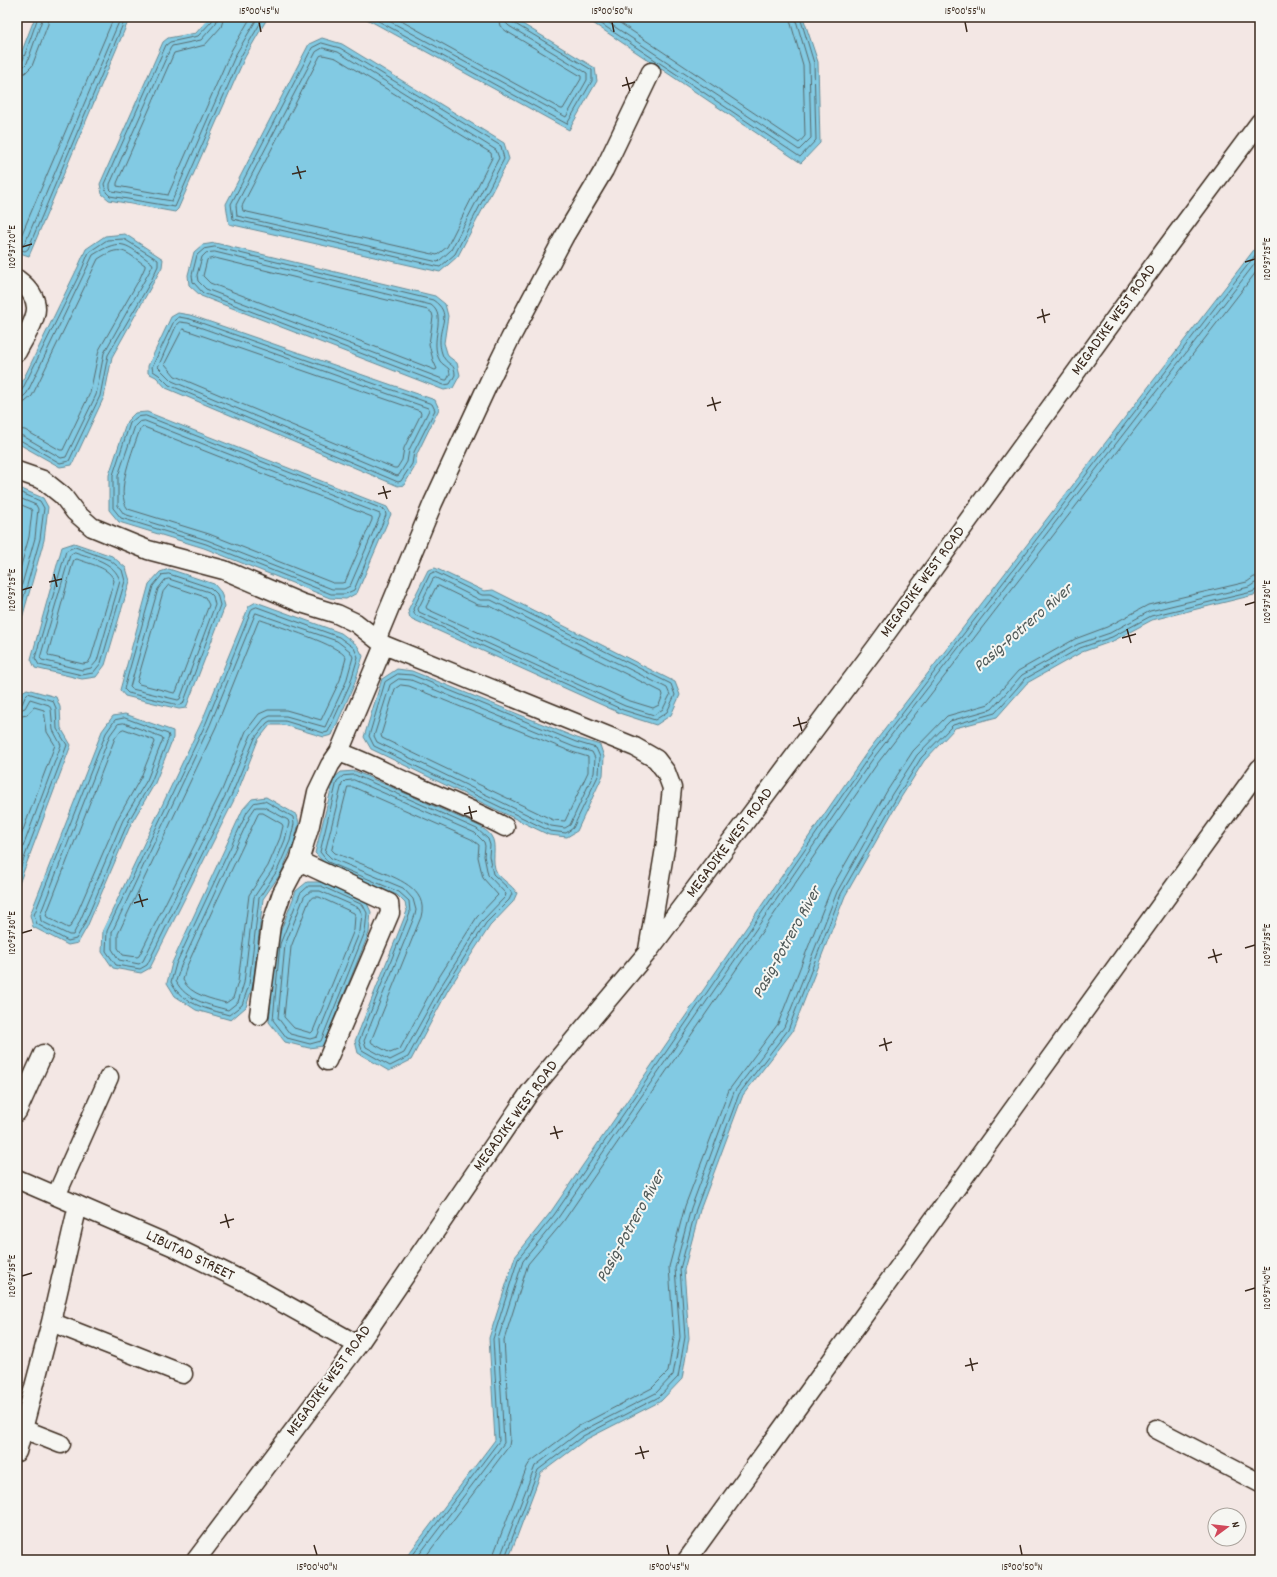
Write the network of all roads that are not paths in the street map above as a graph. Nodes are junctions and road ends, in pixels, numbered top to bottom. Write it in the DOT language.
graph roads {
  1 [pos="651,72"];
  2 [pos="1260,122"];
  3 [pos="17,280"];
  4 [pos="17,352"];
  5 [pos="17,471"];
  6 [pos="381,641"];
  7 [pos="340,752"];
  8 [pos="1260,768"];
  9 [pos="505,827"];
  10 [pos="299,861"];
  11 [pos="647,953"];
  12 [pos="258,1015"];
  13 [pos="43,1054"];
  14 [pos="327,1061"];
  15 [pos="109,1077"];
  16 [pos="17,1112"];
  17 [pos="17,1179"];
  18 [pos="56,1196"];
  19 [pos="78,1205"];
  20 [pos="51,1322"];
  21 [pos="358,1345"];
  22 [pos="183,1374"];
  23 [pos="23,1429"];
  24 [pos="1156,1429"];
  25 [pos="61,1444"];
  26 [pos="17,1452"];
  27 [pos="1260,1483"];
  28 [pos="196,1560"];
  29 [pos="687,1560"];
  1 -- 6 [label="street"];
  2 -- 11 [label="street, MEGADIKE WEST ROAD"];
  3 -- 4 [label="street"];
  5 -- 6 [label="street"];
  6 -- 7 [label="street"];
  6 -- 11 [label="street"];
  7 -- 9 [label="street"];
  7 -- 10 [label="street"];
  8 -- 29 [label="street"];
  10 -- 12 [label="street"];
  10 -- 14 [label="street"];
  11 -- 21 [label="street, MEGADIKE WEST ROAD"];
  13 -- 16 [label="street"];
  15 -- 18 [label="street"];
  17 -- 18 [label="street, LIBUTAD STREET"];
  18 -- 19 [label="street, LIBUTAD STREET"];
  19 -- 20 [label="street"];
  19 -- 21 [label="street, LIBUTAD STREET"];
  20 -- 22 [label="street"];
  20 -- 23 [label="street"];
  21 -- 28 [label="street, MEGADIKE WEST ROAD"];
  23 -- 25 [label="street"];
  23 -- 26 [label="street"];
  24 -- 27 [label="street"];
}
